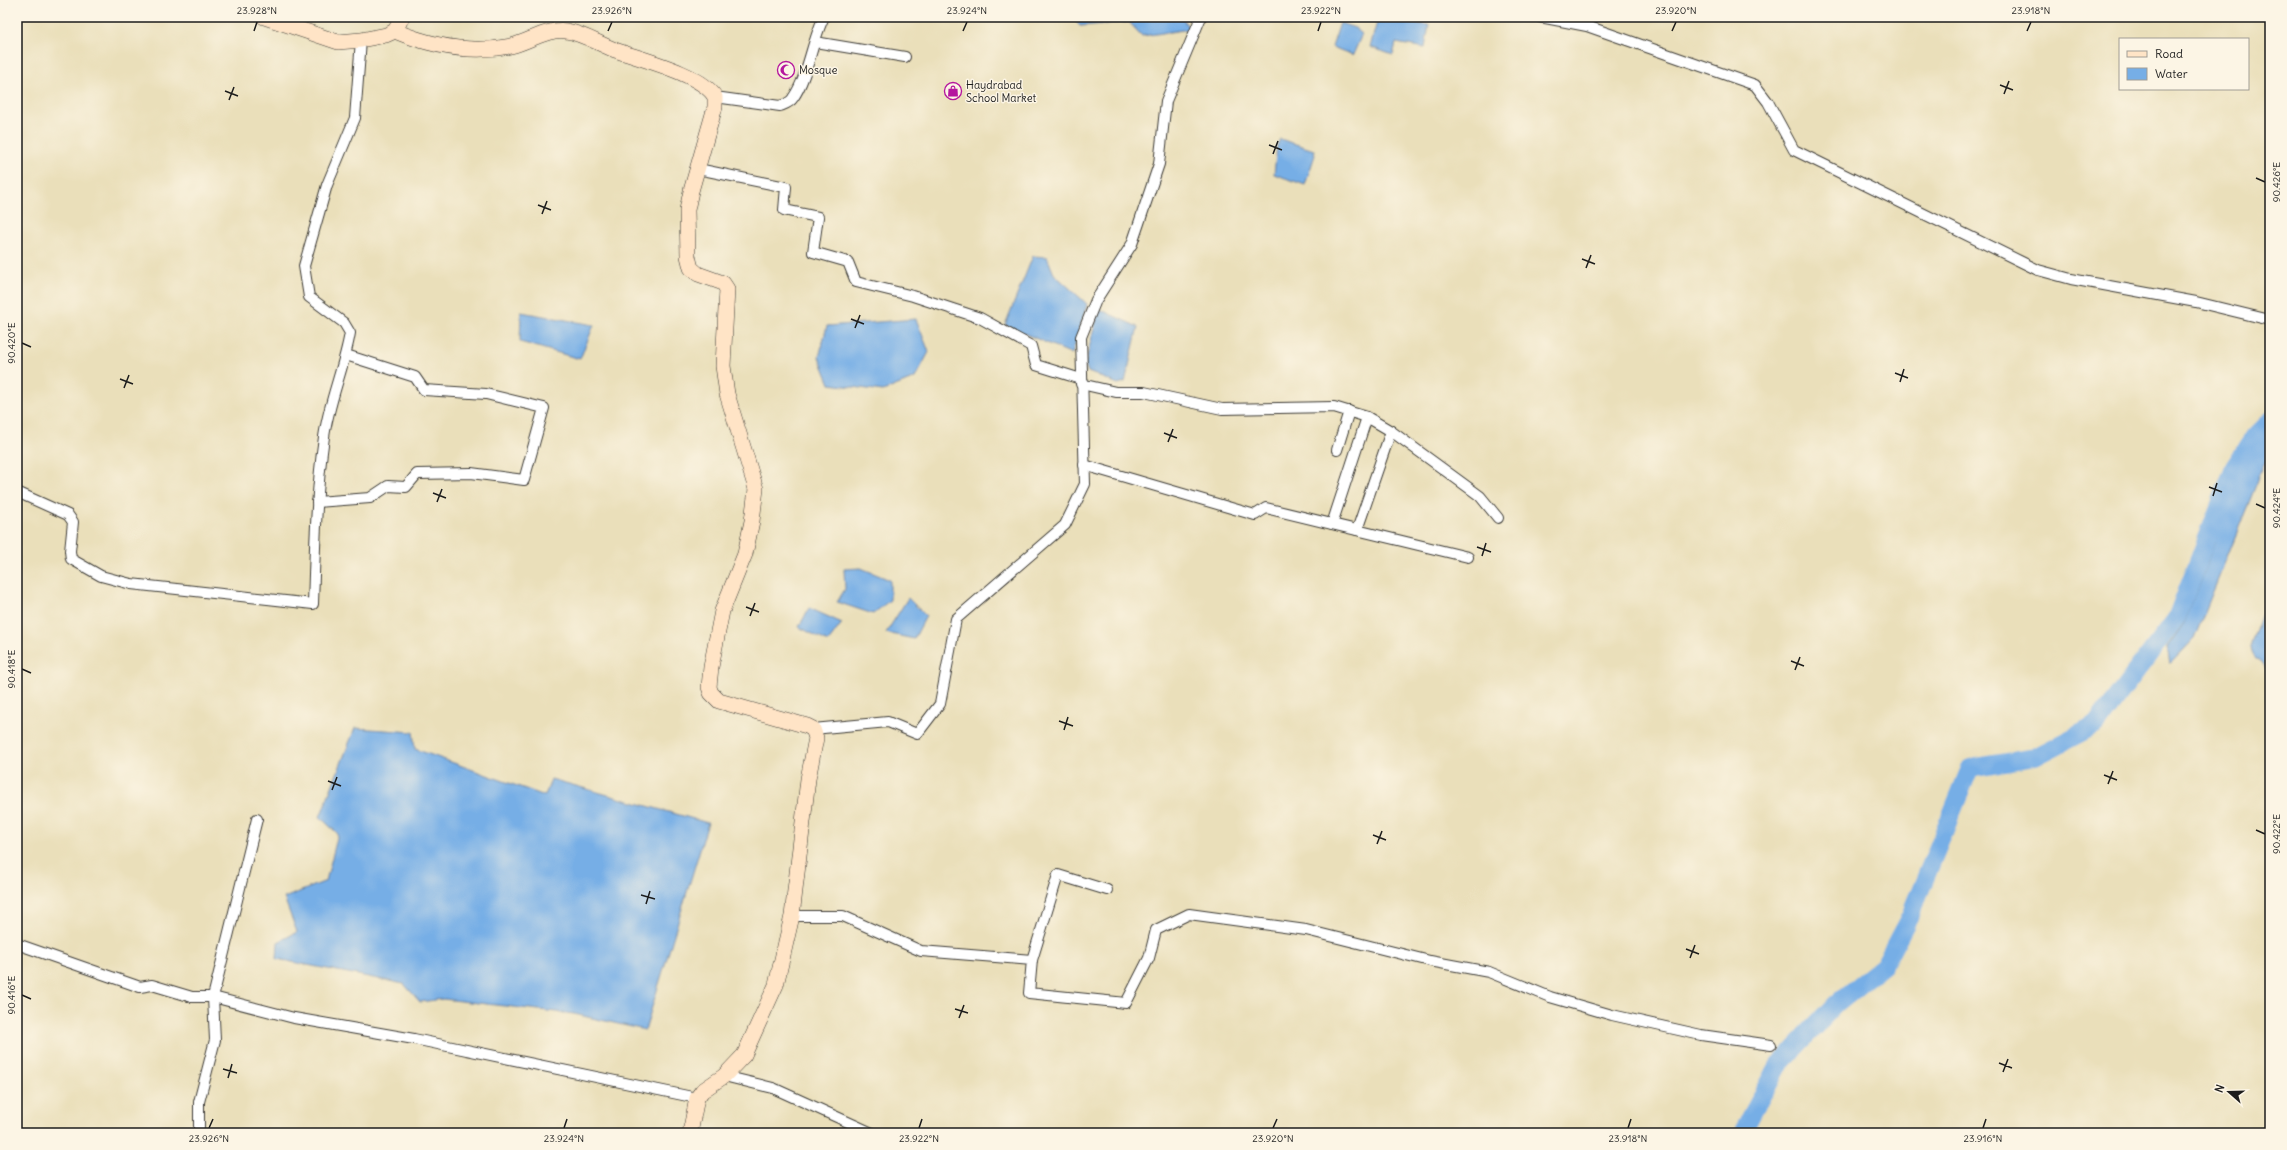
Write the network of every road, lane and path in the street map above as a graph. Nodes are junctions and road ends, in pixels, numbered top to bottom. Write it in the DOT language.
graph roads {
  1 [pos="264,17"];
  2 [pos="402,17"];
  3 [pos="824,17"];
  4 [pos="1201,17"];
  5 [pos="1540,17"];
  6 [pos="395,31"];
  7 [pos="361,40"];
  8 [pos="815,42"];
  9 [pos="905,57"];
  10 [pos="715,97"];
  11 [pos="698,169"];
  12 [pos="2270,320"];
  13 [pos="346,355"];
  14 [pos="1081,382"];
  15 [pos="1349,412"];
  16 [pos="1367,417"];
  17 [pos="1391,431"];
  18 [pos="1337,450"];
  19 [pos="1084,465"];
  20 [pos="17,492"];
  21 [pos="317,502"];
  22 [pos="1498,518"];
  23 [pos="1332,524"];
  24 [pos="1357,530"];
  25 [pos="1468,557"];
  26 [pos="813,729"];
  27 [pos="257,818"];
  28 [pos="1107,890"];
  29 [pos="792,916"];
  30 [pos="17,944"];
  31 [pos="1032,960"];
  32 [pos="213,997"];
  33 [pos="1771,1045"];
  34 [pos="724,1076"];
  35 [pos="697,1098"];
  36 [pos="198,1133"];
  37 [pos="690,1133"];
  38 [pos="872,1133"];
  1 -- 7 [label="street"];
  2 -- 6 [label="street"];
  3 -- 8 [label="street"];
  4 -- 14 [label="street"];
  5 -- 12 [label="street"];
  6 -- 7 [label="street"];
  6 -- 10 [label="street"];
  7 -- 13 [label="street"];
  8 -- 9 [label="street"];
  8 -- 10 [label="street"];
  10 -- 11 [label="street"];
  11 -- 14 [label="street"];
  11 -- 26 [label="street"];
  13 -- 21 [label="street"];
  13 -- 21 [label="street"];
  14 -- 15 [label="street"];
  14 -- 19 [label="street"];
  15 -- 16 [label="street"];
  15 -- 18 [label="street"];
  16 -- 17 [label="street"];
  16 -- 23 [label="street"];
  17 -- 22 [label="street"];
  17 -- 24 [label="street"];
  19 -- 23 [label="street"];
  19 -- 26 [label="street"];
  20 -- 21 [label="street"];
  23 -- 24 [label="street"];
  24 -- 25 [label="street"];
  26 -- 29 [label="street"];
  27 -- 32 [label="street"];
  28 -- 31 [label="street"];
  29 -- 31 [label="street"];
  29 -- 34 [label="street"];
  30 -- 32 [label="street"];
  31 -- 33 [label="street"];
  32 -- 35 [label="street"];
  32 -- 36 [label="street"];
  34 -- 35 [label="street"];
  34 -- 38 [label="street"];
  35 -- 37 [label="street"];
}
